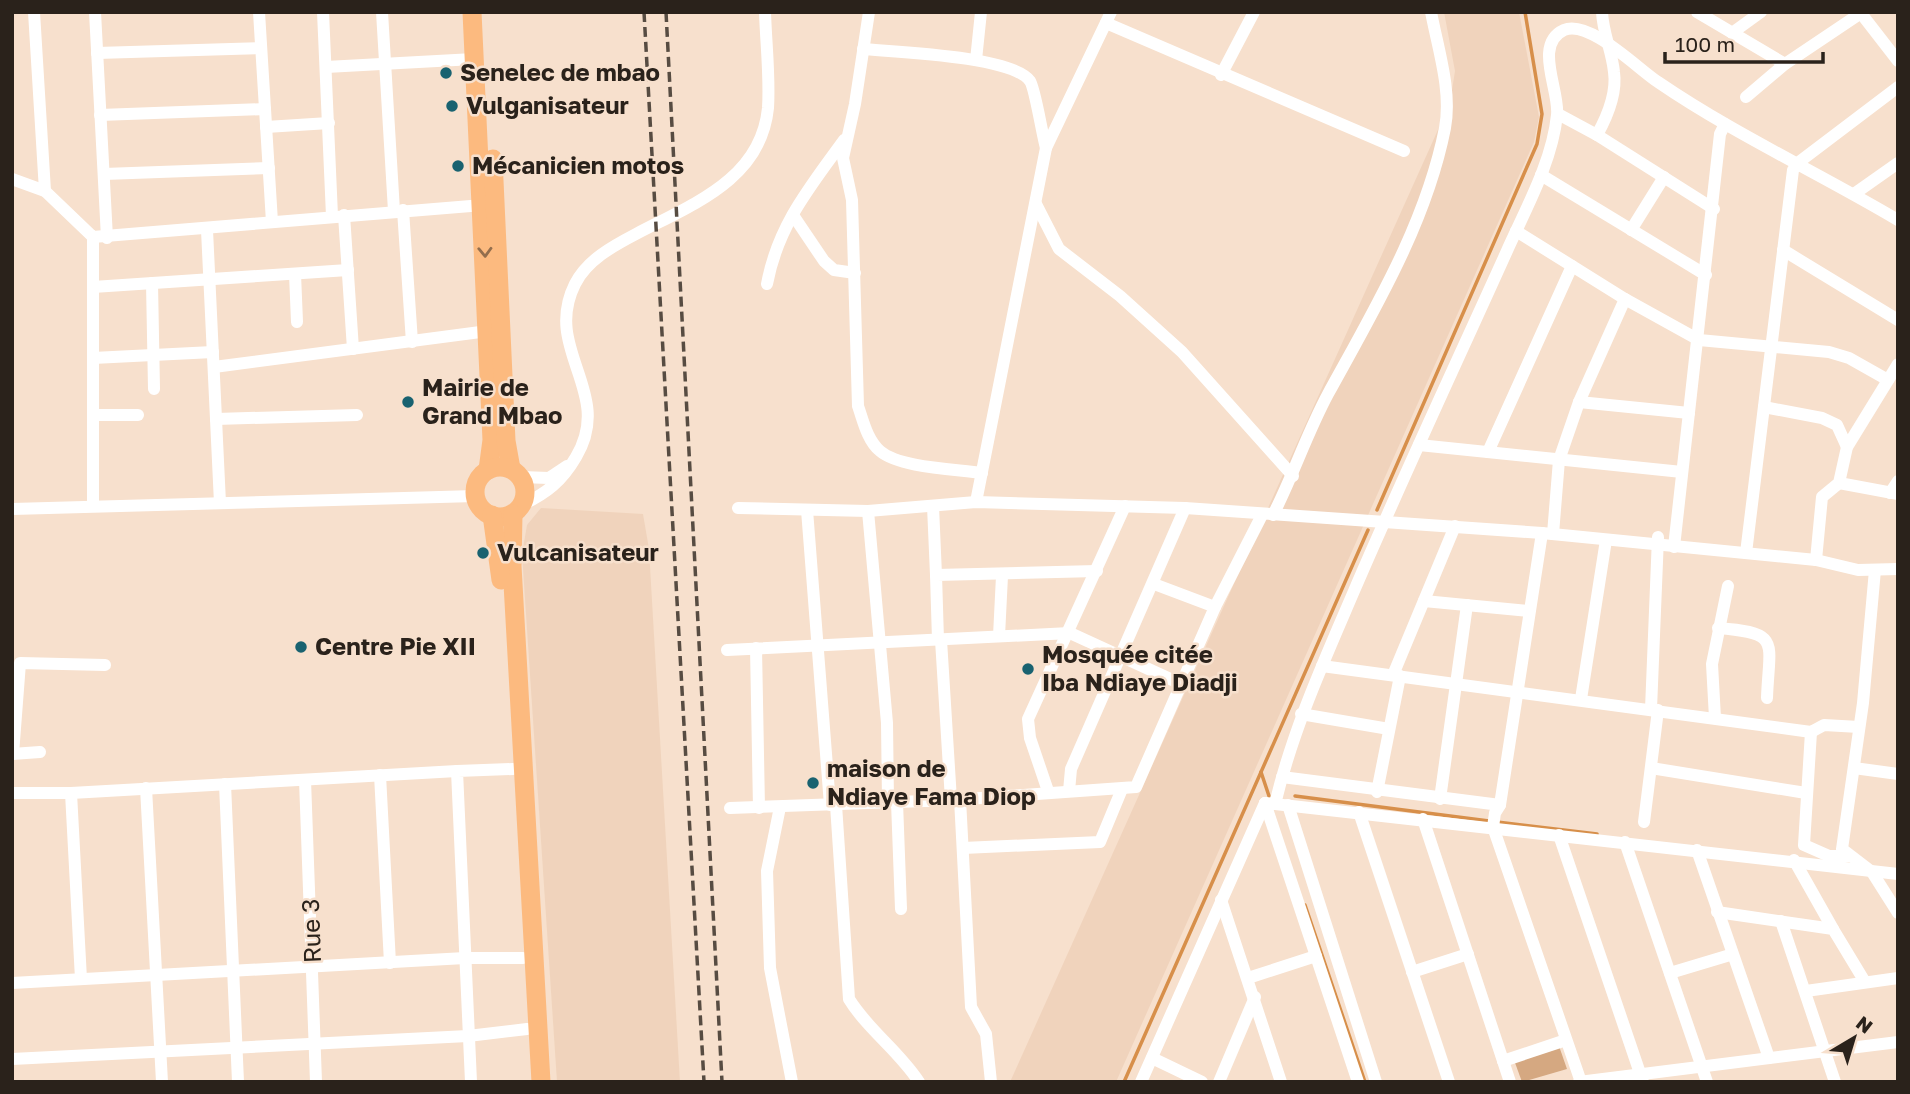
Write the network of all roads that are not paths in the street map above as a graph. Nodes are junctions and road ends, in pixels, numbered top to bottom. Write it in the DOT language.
graph roads {
  1 [pos="34,12"];
  2 [pos="95,12"];
  3 [pos="259,12"];
  4 [pos="323,12"];
  5 [pos="382,12"];
  6 [pos="472,12"];
  7 [pos="485,12"];
  8 [pos="765,12"];
  9 [pos="869,12"];
  10 [pos="981,12"];
  11 [pos="1254,12"];
  12 [pos="1432,12"];
  13 [pos="1602,12"];
  14 [pos="1697,12"];
  15 [pos="1761,12"];
  16 [pos="1861,13"];
  17 [pos="1108,18"];
  18 [pos="1731,33"];
  19 [pos="1606,42"];
  20 [pos="261,48"];
  21 [pos="863,49"];
  22 [pos="97,53"];
  23 [pos="474,59"];
  24 [pos="976,60"];
  25 [pos="1898,61"];
  26 [pos="385,63"];
  27 [pos="1785,64"];
  28 [pos="326,67"];
  29 [pos="1221,75"];
  30 [pos="1898,87"];
  31 [pos="1746,97"];
  32 [pos="265,109"];
  33 [pos="1558,114"];
  34 [pos="100,115"];
  35 [pos="329,123"];
  36 [pos="1725,124"];
  37 [pos="266,127"];
  38 [pos="1597,135"];
  39 [pos="846,136"];
  40 [pos="1046,148"];
  41 [pos="1404,151"];
  42 [pos="1799,162"];
  43 [pos="1898,163"];
  44 [pos="269,168"];
  45 [pos="104,174"];
  46 [pos="1541,175"];
  47 [pos="1664,177"];
  48 [pos="12,179"];
  49 [pos="45,191"];
  50 [pos="1854,194"];
  51 [pos="1036,204"];
  52 [pos="483,205"];
  53 [pos="1714,209"];
  54 [pos="398,211"];
  55 [pos="793,215"];
  56 [pos="338,216"];
  57 [pos="1898,220"];
  58 [pos="272,222"];
  59 [pos="207,230"];
  60 [pos="1631,230"];
  61 [pos="1516,231"];
  62 [pos="1030,236"];
  63 [pos="93,237"];
  64 [pos="107,237"];
  65 [pos="1054,243"];
  66 [pos="1783,250"];
  67 [pos="1572,266"];
  68 [pos="348,270"];
  69 [pos="855,273"];
  70 [pos="295,274"];
  71 [pos="1706,275"];
  72 [pos="210,279"];
  73 [pos="152,283"];
  74 [pos="766,284"];
  75 [pos="93,287"];
  76 [pos="1625,299"];
  77 [pos="1898,320"];
  78 [pos="298,323"];
  79 [pos="488,331"];
  80 [pos="1699,340"];
  81 [pos="412,342"];
  82 [pos="1770,347"];
  83 [pos="353,349"];
  84 [pos="213,352"];
  85 [pos="153,355"];
  86 [pos="93,358"];
  87 [pos="1898,364"];
  88 [pos="214,367"];
  89 [pos="1888,380"];
  90 [pos="154,389"];
  91 [pos="1579,402"];
  92 [pos="1764,407"];
  93 [pos="1689,413"];
  94 [pos="93,415"];
  95 [pos="138,415"];
  96 [pos="357,415"];
  97 [pos="216,419"];
  98 [pos="1419,445"];
  99 [pos="1847,447"];
  100 [pos="1488,452"];
  101 [pos="1559,460"];
  102 [pos="573,461"];
  103 [pos="488,470"];
  104 [pos="1682,472"];
  105 [pos="516,473"];
  106 [pos="982,473"];
  107 [pos="1293,476"];
  108 [pos="1898,481"];
  109 [pos="1839,483"];
  110 [pos="1894,494"];
  111 [pos="475,496"];
  112 [pos="976,502"];
  113 [pos="220,503"];
  114 [pos="93,506"];
  115 [pos="933,506"];
  116 [pos="1125,506"];
  117 [pos="738,508"];
  118 [pos="1185,508"];
  119 [pos="12,509"];
  120 [pos="517,510"];
  121 [pos="807,510"];
  122 [pos="868,511"];
  123 [pos="492,515"];
  124 [pos="1268,515"];
  125 [pos="1384,521"];
  126 [pos="1455,526"];
  127 [pos="1547,534"];
  128 [pos="1606,540"];
  129 [pos="1657,541"];
  130 [pos="1674,547"];
  131 [pos="1745,553"];
  132 [pos="1816,560"];
  133 [pos="1898,569"];
  134 [pos="1875,570"];
  135 [pos="1097,571"];
  136 [pos="936,575"];
  137 [pos="1002,576"];
  138 [pos="1154,584"];
  139 [pos="1728,586"];
  140 [pos="1424,601"];
  141 [pos="1467,605"];
  142 [pos="1215,607"];
  143 [pos="1529,611"];
  144 [pos="1718,628"];
  145 [pos="1070,633"];
  146 [pos="999,636"];
  147 [pos="940,640"];
  148 [pos="880,643"];
  149 [pos="820,647"];
  150 [pos="756,648"];
  151 [pos="727,650"];
  152 [pos="1122,657"];
  153 [pos="105,665"];
  154 [pos="1322,666"];
  155 [pos="1396,675"];
  156 [pos="1179,683"];
  157 [pos="1456,683"];
  158 [pos="1518,691"];
  159 [pos="1767,698"];
  160 [pos="1581,699"];
  161 [pos="1654,710"];
  162 [pos="1301,714"];
  163 [pos="1715,718"];
  164 [pos="1859,727"];
  165 [pos="1389,729"];
  166 [pos="1811,732"];
  167 [pos="40,752"];
  168 [pos="12,754"];
  169 [pos="1651,768"];
  170 [pos="1854,768"];
  171 [pos="513,769"];
  172 [pos="457,771"];
  173 [pos="1898,774"];
  174 [pos="380,775"];
  175 [pos="1282,777"];
  176 [pos="305,780"];
  177 [pos="225,784"];
  178 [pos="146,788"];
  179 [pos="1122,789"];
  180 [pos="1048,791"];
  181 [pos="1069,791"];
  182 [pos="1377,792"];
  183 [pos="12,793"];
  184 [pos="71,793"];
  185 [pos="1806,793"];
  186 [pos="956,799"];
  187 [pos="1440,799"];
  188 [pos="893,802"];
  189 [pos="1276,804"];
  190 [pos="833,805"];
  191 [pos="780,807"];
  192 [pos="730,808"];
  193 [pos="759,808"];
  194 [pos="1359,812"];
  195 [pos="1496,817"];
  196 [pos="1423,819"];
  197 [pos="1644,822"];
  198 [pos="1559,835"];
  199 [pos="1625,842"];
  200 [pos="962,848"];
  201 [pos="1697,850"];
  202 [pos="1849,856"];
  203 [pos="1794,860"];
  204 [pos="1872,872"];
  205 [pos="1894,874"];
  206 [pos="1898,887"];
  207 [pos="1221,900"];
  208 [pos="901,909"];
  209 [pos="1717,912"];
  210 [pos="1898,913"];
  211 [pos="1781,921"];
  212 [pos="1833,929"];
  213 [pos="1468,954"];
  214 [pos="1730,955"];
  215 [pos="1316,956"];
  216 [pos="523,957"];
  217 [pos="465,958"];
  218 [pos="390,963"];
  219 [pos="314,966"];
  220 [pos="235,970"];
  221 [pos="1412,972"];
  222 [pos="1670,973"];
  223 [pos="156,975"];
  224 [pos="1248,978"];
  225 [pos="1898,978"];
  226 [pos="81,979"];
  227 [pos="1865,982"];
  228 [pos="12,983"];
  229 [pos="1806,991"];
  230 [pos="1255,997"];
  231 [pos="527,1029"];
  232 [pos="468,1036"];
  233 [pos="1566,1040"];
  234 [pos="1898,1042"];
  235 [pos="314,1045"];
  236 [pos="236,1050"];
  237 [pos="161,1051"];
  238 [pos="1827,1051"];
  239 [pos="1152,1058"];
  240 [pos="1769,1058"];
  241 [pos="12,1059"];
  242 [pos="1503,1061"];
  243 [pos="1702,1068"];
  244 [pos="1642,1078"];
  245 [pos="162,1082"];
  246 [pos="238,1082"];
  247 [pos="316,1082"];
  248 [pos="471,1082"];
  249 [pos="530,1082"];
  250 [pos="541,1082"];
  251 [pos="793,1082"];
  252 [pos="919,1082"];
  253 [pos="991,1082"];
  254 [pos="1141,1082"];
  255 [pos="1202,1082"];
  256 [pos="1219,1082"];
  257 [pos="1282,1082"];
  258 [pos="1358,1082"];
  259 [pos="1376,1082"];
  260 [pos="1449,1082"];
  261 [pos="1510,1082"];
  262 [pos="1580,1082"];
  263 [pos="1707,1082"];
  264 [pos="1835,1082"];
  1 -- 49 [label="street"];
  2 -- 22 [label="street"];
  3 -- 20 [label="street"];
  4 -- 28 [label="street"];
  5 -- 26 [label="street"];
  6 -- 23 [label="highway"];
  7 -- 105 [label="highway"];
  8 -- 102 [label="street"];
  9 -- 21 [label="street"];
  10 -- 24 [label="street"];
  11 -- 29 [label="street"];
  12 -- 107 [label="street"];
  13 -- 19 [label="street"];
  14 -- 18 [label="street"];
  15 -- 18 [label="street"];
  16 -- 25 [label="street"];
  16 -- 27 [label="street"];
  17 -- 29 [label="street"];
  17 -- 40 [label="street"];
  18 -- 27 [label="street"];
  19 -- 33 [label="street"];
  19 -- 36 [label="street"];
  19 -- 38 [label="street"];
  20 -- 22 [label="street"];
  20 -- 32 [label="street"];
  21 -- 24 [label="street"];
  21 -- 39 [label="street"];
  22 -- 34 [label="street"];
  23 -- 26 [label="street"];
  23 -- 52 [label="highway"];
  24 -- 40 [label="street"];
  26 -- 28 [label="street"];
  26 -- 54 [label="street"];
  27 -- 31 [label="street"];
  28 -- 35 [label="street"];
  29 -- 41 [label="street"];
  30 -- 42 [label="street"];
  32 -- 34 [label="street"];
  32 -- 37 [label="street"];
  33 -- 38 [label="street"];
  33 -- 46 [label="street"];
  34 -- 45 [label="street"];
  35 -- 37 [label="street"];
  35 -- 56 [label="street"];
  36 -- 42 [label="street"];
  36 -- 53 [label="street"];
  37 -- 44 [label="street"];
  38 -- 47 [label="street"];
  39 -- 55 [label="street"];
  39 -- 69 [label="street"];
  40 -- 51 [label="street"];
  42 -- 50 [label="street"];
  42 -- 66 [label="street"];
  43 -- 50 [label="street"];
  44 -- 45 [label="street"];
  44 -- 58 [label="street"];
  45 -- 64 [label="street"];
  46 -- 60 [label="street"];
  46 -- 61 [label="street"];
  47 -- 53 [label="street"];
  47 -- 60 [label="street"];
  48 -- 49 [label="street"];
  49 -- 63 [label="street"];
  50 -- 57 [label="street"];
  51 -- 62 [label="street"];
  51 -- 65 [label="street"];
  52 -- 54 [label="street"];
  52 -- 79 [label="highway, one-way"];
  53 -- 71 [label="street"];
  54 -- 56 [label="street"];
  54 -- 81 [label="street"];
  55 -- 69 [label="street"];
  55 -- 74 [label="street"];
  56 -- 58 [label="street"];
  56 -- 68 [label="street"];
  58 -- 59 [label="street"];
  59 -- 64 [label="street"];
  59 -- 72 [label="street"];
  60 -- 71 [label="street"];
  61 -- 67 [label="street"];
  61 -- 98 [label="street"];
  62 -- 65 [label="street"];
  62 -- 106 [label="street"];
  63 -- 64 [label="street"];
  63 -- 75 [label="street"];
  65 -- 107 [label="street"];
  66 -- 77 [label="street"];
  66 -- 82 [label="street"];
  67 -- 76 [label="street"];
  67 -- 100 [label="street"];
  68 -- 70 [label="street"];
  68 -- 83 [label="street"];
  69 -- 106 [label="street"];
  70 -- 72 [label="street"];
  70 -- 78 [label="street"];
  71 -- 80 [label="street"];
  72 -- 73 [label="street"];
  72 -- 84 [label="street"];
  73 -- 75 [label="street"];
  73 -- 85 [label="street"];
  75 -- 86 [label="street"];
  76 -- 80 [label="street"];
  76 -- 91 [label="street"];
  79 -- 81 [label="street"];
  79 -- 103 [label="highway"];
  80 -- 82 [label="street"];
  80 -- 93 [label="street"];
  81 -- 83 [label="street"];
  82 -- 89 [label="street"];
  82 -- 92 [label="street"];
  83 -- 88 [label="street"];
  84 -- 85 [label="street"];
  84 -- 88 [label="street"];
  85 -- 86 [label="street"];
  85 -- 90 [label="street"];
  86 -- 94 [label="street"];
  87 -- 89 [label="street"];
  88 -- 97 [label="street"];
  89 -- 99 [label="street"];
  91 -- 93 [label="street"];
  91 -- 101 [label="street"];
  92 -- 99 [label="street"];
  92 -- 131 [label="street"];
  93 -- 104 [label="street"];
  94 -- 95 [label="street"];
  94 -- 114 [label="street"];
  96 -- 97 [label="street"];
  97 -- 113 [label="street"];
  98 -- 100 [label="street"];
  98 -- 125 [label="street"];
  99 -- 109 [label="street"];
  100 -- 101 [label="street"];
  101 -- 104 [label="street"];
  101 -- 127 [label="street"];
  102 -- 105 [label="street"];
  102 -- 120 [label="street"];
  103 -- 105 [label="highway"];
  103 -- 111 [label="highway"];
  104 -- 130 [label="street"];
  105 -- 120 [label="highway"];
  106 -- 112 [label="street"];
  107 -- 124 [label="street"];
  108 -- 110 [label="street"];
  109 -- 110 [label="street"];
  109 -- 132 [label="street"];
  111 -- 113 [label="street"];
  111 -- 123 [label="highway"];
  112 -- 115 [label="street"];
  112 -- 116 [label="street"];
  113 -- 114 [label="street"];
  114 -- 119 [label="street"];
  115 -- 122 [label="street"];
  115 -- 136 [label="street"];
  116 -- 118 [label="street"];
  116 -- 135 [label="street"];
  117 -- 121 [label="street"];
  118 -- 124 [label="street"];
  118 -- 138 [label="street"];
  120 -- 123 [label="highway"];
  120 -- 250 [label="highway"];
  121 -- 122 [label="street"];
  121 -- 149 [label="street"];
  122 -- 148 [label="street"];
  123 -- 171 [label="highway"];
  124 -- 125 [label="street"];
  124 -- 142 [label="street"];
  125 -- 126 [label="street"];
  125 -- 154 [label="street"];
  126 -- 127 [label="street"];
  126 -- 140 [label="street"];
  127 -- 128 [label="street"];
  127 -- 143 [label="street"];
  128 -- 129 [label="street"];
  128 -- 160 [label="street"];
  129 -- 130 [label="street"];
  129 -- 161 [label="street"];
  130 -- 131 [label="street"];
  131 -- 132 [label="street"];
  132 -- 134 [label="street"];
  133 -- 134 [label="street"];
  134 -- 164 [label="street"];
  135 -- 137 [label="street"];
  135 -- 145 [label="street"];
  136 -- 137 [label="street"];
  136 -- 147 [label="street"];
  137 -- 146 [label="street"];
  138 -- 142 [label="street"];
  138 -- 152 [label="street"];
  139 -- 144 [label="street"];
  140 -- 141 [label="street"];
  140 -- 155 [label="street"];
  141 -- 143 [label="street"];
  141 -- 157 [label="street"];
  142 -- 156 [label="street"];
  143 -- 158 [label="street"];
  144 -- 159 [label="street"];
  144 -- 163 [label="street"];
  145 -- 146 [label="street"];
  145 -- 152 [label="street"];
  145 -- 180 [label="street"];
  146 -- 147 [label="street"];
  147 -- 148 [label="street"];
  147 -- 186 [label="street"];
  148 -- 149 [label="street"];
  148 -- 188 [label="street"];
  149 -- 150 [label="street"];
  149 -- 190 [label="street"];
  150 -- 151 [label="street"];
  150 -- 193 [label="street"];
  152 -- 156 [label="street"];
  152 -- 181 [label="street"];
  153 -- 168 [label="street"];
  154 -- 155 [label="street"];
  154 -- 162 [label="street"];
  155 -- 157 [label="street"];
  155 -- 165 [label="street"];
  156 -- 179 [label="street"];
  157 -- 158 [label="street"];
  157 -- 187 [label="street"];
  158 -- 160 [label="street"];
  158 -- 195 [label="street"];
  160 -- 161 [label="street"];
  161 -- 163 [label="street"];
  161 -- 169 [label="street"];
  162 -- 165 [label="street"];
  162 -- 175 [label="street"];
  163 -- 166 [label="street"];
  164 -- 166 [label="street"];
  164 -- 170 [label="street"];
  165 -- 182 [label="street"];
  166 -- 185 [label="street"];
  167 -- 168 [label="street"];
  169 -- 185 [label="street"];
  169 -- 197 [label="street"];
  170 -- 173 [label="street"];
  170 -- 202 [label="street"];
  171 -- 172 [label="street"];
  171 -- 216 [label="highway"];
  172 -- 174 [label="street"];
  172 -- 217 [label="street"];
  174 -- 176 [label="street"];
  174 -- 218 [label="street"];
  175 -- 182 [label="street"];
  175 -- 189 [label="street"];
  176 -- 177 [label="street"];
  176 -- 219 [label="street, Rue 3"];
  177 -- 178 [label="street"];
  177 -- 220 [label="street"];
  178 -- 184 [label="street"];
  178 -- 223 [label="street"];
  179 -- 181 [label="street"];
  179 -- 200 [label="street"];
  180 -- 181 [label="street"];
  180 -- 186 [label="street"];
  182 -- 187 [label="street"];
  183 -- 184 [label="street"];
  184 -- 226 [label="street"];
  185 -- 202 [label="street"];
  186 -- 188 [label="street"];
  186 -- 200 [label="street"];
  187 -- 195 [label="street"];
  188 -- 190 [label="street"];
  188 -- 208 [label="street"];
  189 -- 194 [label="street"];
  189 -- 207 [label="street"];
  189 -- 215 [label="street"];
  189 -- 259 [label="street"];
  190 -- 191 [label="street"];
  190 -- 252 [label="street"];
  191 -- 193 [label="street"];
  191 -- 251 [label="street"];
  192 -- 193 [label="street"];
  194 -- 196 [label="street"];
  194 -- 221 [label="street"];
  195 -- 196 [label="street"];
  195 -- 198 [label="street"];
  195 -- 233 [label="street"];
  196 -- 213 [label="street"];
  198 -- 199 [label="street"];
  198 -- 244 [label="street"];
  199 -- 201 [label="street"];
  199 -- 222 [label="street"];
  200 -- 253 [label="street"];
  201 -- 203 [label="street"];
  201 -- 209 [label="street"];
  202 -- 204 [label="street"];
  203 -- 204 [label="street"];
  203 -- 212 [label="street"];
  204 -- 205 [label="street"];
  204 -- 210 [label="street"];
  205 -- 206 [label="street"];
  207 -- 224 [label="street"];
  207 -- 239 [label="street"];
  209 -- 211 [label="street"];
  209 -- 214 [label="street"];
  211 -- 212 [label="street"];
  211 -- 229 [label="street"];
  212 -- 227 [label="street"];
  213 -- 221 [label="street"];
  213 -- 242 [label="street"];
  214 -- 222 [label="street"];
  214 -- 240 [label="street"];
  215 -- 224 [label="street"];
  215 -- 258 [label="street"];
  216 -- 217 [label="street"];
  216 -- 231 [label="highway"];
  217 -- 218 [label="street"];
  217 -- 232 [label="street"];
  218 -- 219 [label="street"];
  219 -- 220 [label="street"];
  219 -- 235 [label="street, Rue 3"];
  220 -- 223 [label="street"];
  220 -- 236 [label="street"];
  221 -- 260 [label="street"];
  222 -- 243 [label="street"];
  223 -- 226 [label="street"];
  223 -- 237 [label="street"];
  224 -- 230 [label="street"];
  225 -- 227 [label="street"];
  226 -- 228 [label="street"];
  227 -- 229 [label="street"];
  229 -- 238 [label="street"];
  230 -- 256 [label="street"];
  230 -- 257 [label="street"];
  231 -- 232 [label="street"];
  231 -- 249 [label="highway"];
  232 -- 235 [label="street"];
  232 -- 248 [label="street"];
  233 -- 242 [label="street"];
  233 -- 262 [label="street"];
  234 -- 238 [label="street"];
  235 -- 236 [label="street"];
  235 -- 247 [label="street, Rue 3"];
  236 -- 237 [label="street"];
  236 -- 246 [label="street"];
  237 -- 241 [label="street"];
  237 -- 245 [label="street"];
  238 -- 240 [label="street"];
  238 -- 264 [label="street"];
  239 -- 254 [label="street"];
  239 -- 255 [label="street"];
  240 -- 243 [label="street"];
  242 -- 261 [label="street"];
  243 -- 244 [label="street"];
  243 -- 263 [label="street"];
  244 -- 262 [label="street"];
}
